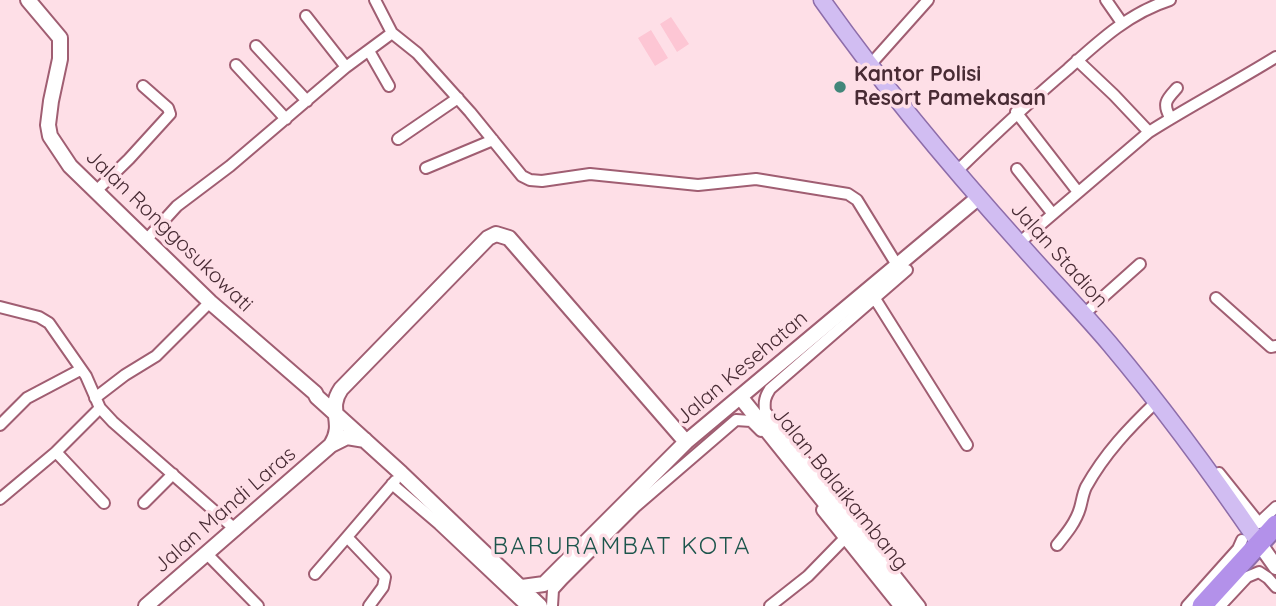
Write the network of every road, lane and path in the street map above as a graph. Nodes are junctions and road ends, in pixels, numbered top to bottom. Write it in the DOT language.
graph roads {
  1 [pos="28,0"];
  2 [pos="376,0"];
  3 [pos="822,0"];
  4 [pos="928,0"];
  5 [pos="1106,0"];
  6 [pos="1170,0"];
  7 [pos="306,16"];
  8 [pos="1122,23"];
  9 [pos="392,33"];
  10 [pos="256,46"];
  11 [pos="369,51"];
  12 [pos="1276,57"];
  13 [pos="1077,60"];
  14 [pos="236,65"];
  15 [pos="870,65"];
  16 [pos="346,67"];
  17 [pos="143,86"];
  18 [pos="389,86"];
  19 [pos="1177,88"];
  20 [pos="458,99"];
  21 [pos="307,101"];
  22 [pos="1016,112"];
  23 [pos="1170,117"];
  24 [pos="286,119"];
  25 [pos="1149,132"];
  26 [pos="397,139"];
  27 [pos="493,141"];
  28 [pos="426,168"];
  29 [pos="1017,169"];
  30 [pos="957,171"];
  31 [pos="95,191"];
  32 [pos="1078,192"];
  33 [pos="979,197"];
  34 [pos="1052,213"];
  35 [pos="147,239"];
  36 [pos="1019,243"];
  37 [pos="905,262"];
  38 [pos="1140,264"];
  39 [pos="872,293"];
  40 [pos="1216,298"];
  41 [pos="210,302"];
  42 [pos="1,310"];
  43 [pos="1086,312"];
  44 [pos="1276,346"];
  45 [pos="80,370"];
  46 [pos="341,389"];
  47 [pos="315,393"];
  48 [pos="741,398"];
  49 [pos="1156,402"];
  50 [pos="98,403"];
  51 [pos="336,414"];
  52 [pos="0,425"];
  53 [pos="365,440"];
  54 [pos="686,442"];
  55 [pos="331,445"];
  56 [pos="967,445"];
  57 [pos="56,452"];
  58 [pos="173,474"];
  59 [pos="397,479"];
  60 [pos="0,499"];
  61 [pos="104,502"];
  62 [pos="144,503"];
  63 [pos="1276,507"];
  64 [pos="236,530"];
  65 [pos="1261,536"];
  66 [pos="347,537"];
  67 [pos="846,537"];
  68 [pos="1057,545"];
  69 [pos="207,554"];
  70 [pos="1276,567"];
  71 [pos="315,574"];
  72 [pos="544,584"];
  73 [pos="522,587"];
  74 [pos="1276,587"];
  75 [pos="255,605"];
  76 [pos="146,606"];
  77 [pos="369,606"];
  78 [pos="526,606"];
  79 [pos="541,606"];
  80 [pos="552,606"];
  81 [pos="770,606"];
  82 [pos="899,606"];
  83 [pos="908,606"];
  84 [pos="920,606"];
  85 [pos="1187,606"];
  86 [pos="1202,606"];
  87 [pos="1220,606"];
  1 -- 31 [label="main road, Jalan Ronggosukowati"];
  2 -- 9 [label="street"];
  3 -- 15 [label="main road, Jalan Stadion"];
  4 -- 15 [label="street"];
  5 -- 8 [label="street"];
  6 -- 8 [label="street"];
  7 -- 16 [label="street"];
  8 -- 13 [label="street"];
  9 -- 11 [label="street"];
  9 -- 20 [label="street"];
  10 -- 21 [label="street"];
  11 -- 16 [label="street"];
  11 -- 18 [label="street"];
  12 -- 23 [label="street"];
  13 -- 22 [label="street"];
  13 -- 25 [label="street"];
  14 -- 24 [label="street"];
  15 -- 30 [label="main road, Jalan Stadion"];
  16 -- 21 [label="street"];
  17 -- 31 [label="street"];
  19 -- 23 [label="street"];
  20 -- 26 [label="street"];
  20 -- 27 [label="street"];
  21 -- 24 [label="street"];
  22 -- 30 [label="street"];
  22 -- 32 [label="street"];
  23 -- 25 [label="street"];
  24 -- 35 [label="street"];
  25 -- 32 [label="street"];
  27 -- 28 [label="street"];
  27 -- 37 [label="street"];
  29 -- 34 [label="street"];
  30 -- 33 [label="main road, Jalan Stadion"];
  31 -- 35 [label="main road, Jalan Ronggosukowati"];
  32 -- 34 [label="street"];
  33 -- 36 [label="main road, Jalan Stadion"];
  33 -- 37 [label="main road, Jalan Kesehatan"];
  34 -- 36 [label="street"];
  35 -- 41 [label="main road, Jalan Ronggosukowati"];
  36 -- 43 [label="main road, Jalan Stadion"];
  37 -- 39 [label="main road, Jalan Kesehatan"];
  38 -- 43 [label="street"];
  39 -- 48 [label="main road, Jalan Kesehatan"];
  39 -- 56 [label="street"];
  39 -- 84 [label="street"];
  40 -- 44 [label="street"];
  41 -- 47 [label="main road, Jalan Ronggosukowati"];
  41 -- 50 [label="street"];
  42 -- 45 [label="street"];
  43 -- 49 [label="main road, Jalan Stadion"];
  43 -- 63 [label="street"];
  45 -- 50 [label="street"];
  45 -- 52 [label="street"];
  46 -- 47 [label="main road"];
  46 -- 51 [label="main road"];
  46 -- 54 [label="main road"];
  47 -- 51 [label="main road, Jalan Ronggosukowati"];
  48 -- 54 [label="main road, Jalan Kesehatan"];
  48 -- 67 [label="main road, Jalan Balaikambang"];
  49 -- 65 [label="main road, Jalan Stadion"];
  49 -- 68 [label="street"];
  50 -- 57 [label="street"];
  50 -- 58 [label="street"];
  51 -- 53 [label="main road, Jalan Ronggosukowati"];
  51 -- 55 [label="main road"];
  53 -- 55 [label="main road"];
  53 -- 59 [label="main road, Jalan Ronggosukowati"];
  54 -- 72 [label="main road, Jalan Kesehatan"];
  55 -- 64 [label="main road, Jalan Mandi Laras"];
  57 -- 60 [label="street"];
  57 -- 61 [label="street"];
  58 -- 62 [label="street"];
  58 -- 64 [label="street"];
  59 -- 66 [label="street"];
  59 -- 73 [label="main road, Jalan Ronggosukowati"];
  59 -- 78 [label="street"];
  64 -- 69 [label="main road, Jalan Mandi Laras"];
  65 -- 70 [label="main road"];
  65 -- 85 [label="street"];
  65 -- 86 [label="highway"];
  66 -- 71 [label="street"];
  66 -- 77 [label="street"];
  67 -- 80 [label="street"];
  67 -- 81 [label="street"];
  67 -- 82 [label="street"];
  67 -- 83 [label="main road, Jalan Balaikambang"];
  69 -- 75 [label="street"];
  69 -- 76 [label="main road, Jalan Mandi Laras"];
  72 -- 73 [label="main road"];
  72 -- 79 [label="main road"];
  73 -- 79 [label="main road, Jalan Ronggosukowati"];
  74 -- 87 [label="street"];
}
